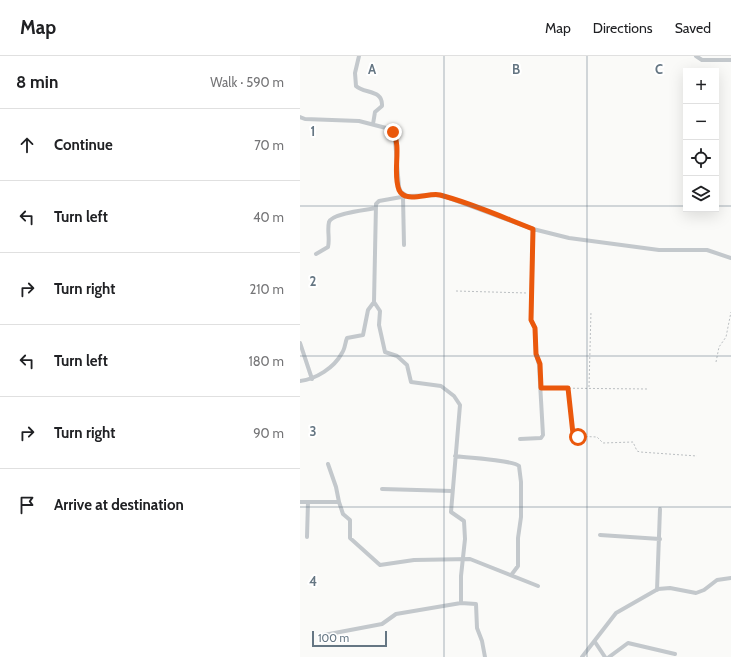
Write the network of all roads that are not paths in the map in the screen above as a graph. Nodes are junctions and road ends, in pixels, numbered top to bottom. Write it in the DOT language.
graph roads {
  1 [pos="359,56"];
  2 [pos="696,56"];
  3 [pos="731,60"];
  4 [pos="300,117"];
  5 [pos="373,124"];
  6 [pos="405,196"];
  7 [pos="376,208"];
  8 [pos="533,229"];
  9 [pos="404,245"];
  10 [pos="316,254"];
  11 [pos="731,258"];
  12 [pos="374,302"];
  13 [pos="300,343"];
  14 [pos="312,379"];
  15 [pos="300,381"];
  16 [pos="520,439"];
  17 [pos="455,456"];
  18 [pos="328,464"];
  19 [pos="382,489"];
  20 [pos="452,492"];
  21 [pos="300,502"];
  22 [pos="308,502"];
  23 [pos="338,502"];
  24 [pos="660,509"];
  25 [pos="600,535"];
  26 [pos="307,536"];
  27 [pos="660,539"];
  28 [pos="463,559"];
  29 [pos="512,574"];
  30 [pos="731,578"];
  31 [pos="538,586"];
  32 [pos="657,590"];
  33 [pos="461,603"];
  34 [pos="324,635"];
  35 [pos="595,642"];
  36 [pos="675,654"];
  37 [pos="485,657"];
  38 [pos="582,657"];
  39 [pos="605,657"];
  40 [pos="609,657"];
  1 -- 5 [label="street"];
  2 -- 3 [label="street"];
  4 -- 5 [label="street"];
  5 -- 6 [label="street"];
  6 -- 7 [label="street"];
  6 -- 8 [label="street"];
  6 -- 9 [label="street"];
  7 -- 10 [label="street"];
  7 -- 12 [label="street"];
  8 -- 11 [label="street"];
  8 -- 16 [label="street"];
  12 -- 14 [label="street"];
  12 -- 17 [label="street"];
  13 -- 14 [label="street"];
  14 -- 15 [label="street"];
  17 -- 20 [label="street"];
  17 -- 29 [label="street"];
  18 -- 23 [label="street"];
  19 -- 20 [label="street"];
  20 -- 28 [label="street"];
  21 -- 22 [label="street"];
  22 -- 23 [label="street"];
  22 -- 26 [label="street"];
  23 -- 28 [label="street"];
  24 -- 27 [label="street"];
  25 -- 27 [label="street"];
  27 -- 32 [label="street"];
  28 -- 29 [label="street"];
  28 -- 33 [label="street"];
  29 -- 31 [label="street"];
  30 -- 32 [label="street"];
  32 -- 35 [label="street"];
  33 -- 34 [label="street"];
  33 -- 37 [label="street"];
  35 -- 38 [label="street"];
  35 -- 39 [label="street"];
  36 -- 40 [label="street"];
}
